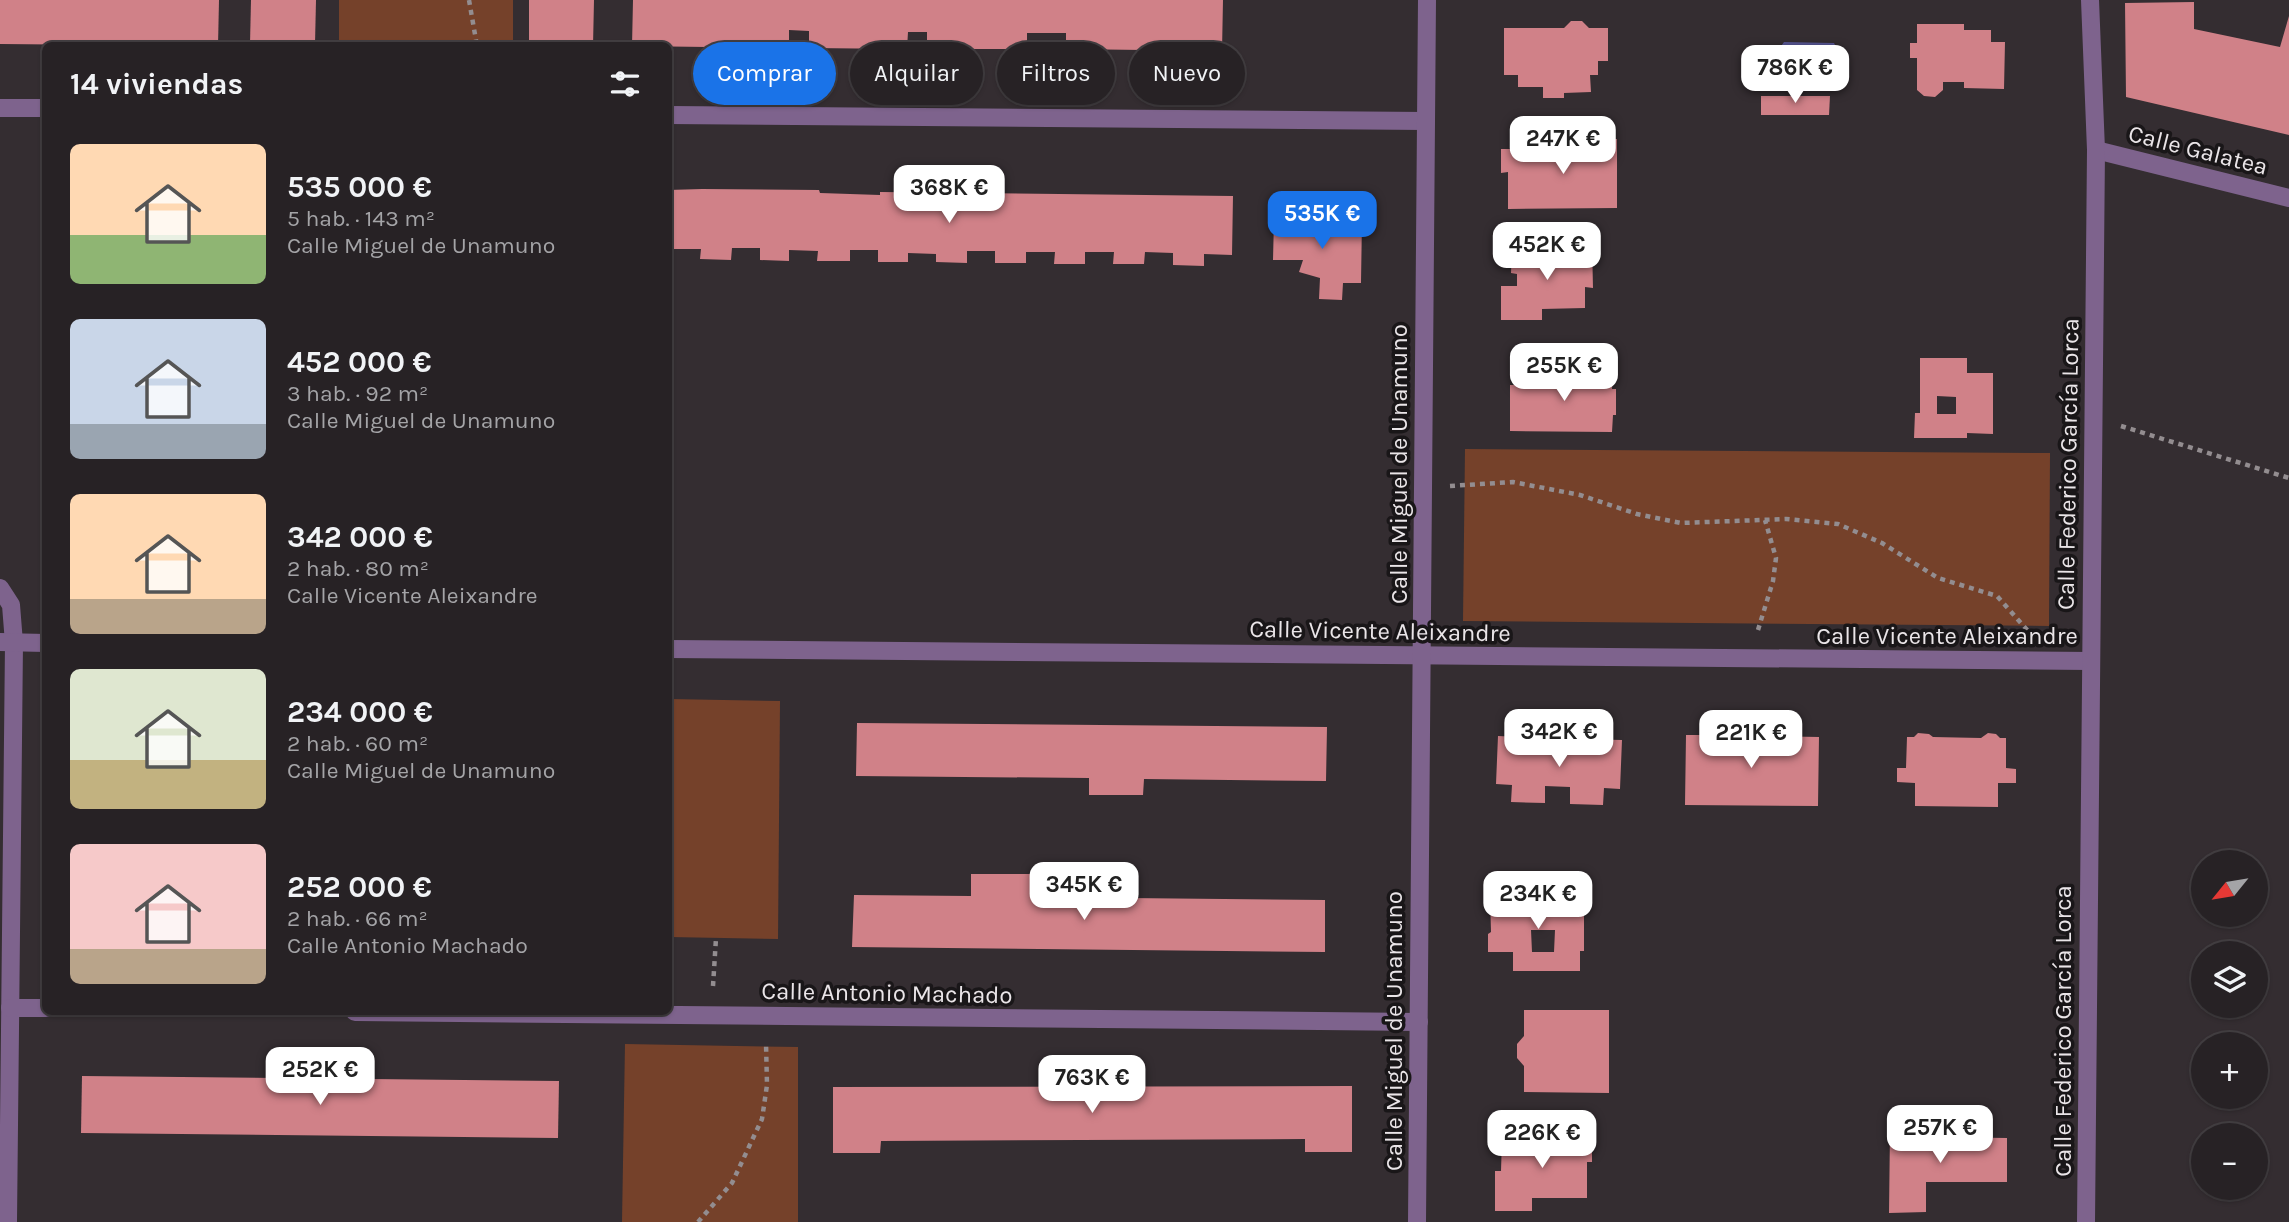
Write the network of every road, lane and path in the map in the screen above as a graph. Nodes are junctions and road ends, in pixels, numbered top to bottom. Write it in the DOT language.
graph roads {
  1 [pos="469,0"];
  2 [pos="1427,0"];
  3 [pos="2090,0"];
  4 [pos="476,42"];
  5 [pos="0,108"];
  6 [pos="42,108"];
  7 [pos="672,114"];
  8 [pos="1426,121"];
  9 [pos="2096,150"];
  10 [pos="2289,198"];
  11 [pos="2093,418"];
  12 [pos="2289,478"];
  13 [pos="1423,488"];
  14 [pos="1765,520"];
  15 [pos="0,588"];
  16 [pos="7,643"];
  17 [pos="42,643"];
  18 [pos="672,649"];
  19 [pos="1421,656"];
  20 [pos="1750,659"];
  21 [pos="2055,661"];
  22 [pos="2091,661"];
  23 [pos="716,938"];
  24 [pos="10,1008"];
  25 [pos="42,1008"];
  26 [pos="672,1015"];
  27 [pos="710,1015"];
  28 [pos="766,1016"];
  29 [pos="1419,1022"];
  30 [pos="8,1222"];
  31 [pos="698,1222"];
  32 [pos="1417,1222"];
  33 [pos="2086,1222"];
  1 -- 4 [label="path"];
  2 -- 8 [label="street, Calle Miguel de Unamuno"];
  3 -- 9 [label="street, Calle Federico García Lorca"];
  5 -- 6 [label="street"];
  7 -- 8 [label="street"];
  8 -- 13 [label="street, Calle Miguel de Unamuno"];
  9 -- 10 [label="street, Calle Galatea"];
  9 -- 11 [label="street, Calle Federico García Lorca"];
  11 -- 12 [label="path"];
  11 -- 22 [label="street, Calle Federico García Lorca"];
  13 -- 14 [label="path"];
  13 -- 19 [label="street, Calle Miguel de Unamuno"];
  14 -- 20 [label="path"];
  14 -- 21 [label="path"];
  15 -- 16 [label="street"];
  16 -- 17 [label="street"];
  16 -- 24 [label="street"];
  18 -- 19 [label="street, Calle Vicente Aleixandre"];
  19 -- 20 [label="street, Calle Vicente Aleixandre"];
  19 -- 29 [label="street, Calle Miguel de Unamuno"];
  20 -- 21 [label="street, Calle Vicente Aleixandre"];
  21 -- 22 [label="street, Calle Vicente Aleixandre"];
  22 -- 33 [label="street, Calle Federico García Lorca"];
  23 -- 27 [label="path"];
  24 -- 25 [label="street"];
  24 -- 30 [label="street"];
  26 -- 27 [label="street, Calle Antonio Machado"];
  27 -- 28 [label="street, Calle Antonio Machado"];
  28 -- 29 [label="street, Calle Antonio Machado"];
  28 -- 31 [label="path"];
  29 -- 32 [label="street, Calle Miguel de Unamuno"];
}
